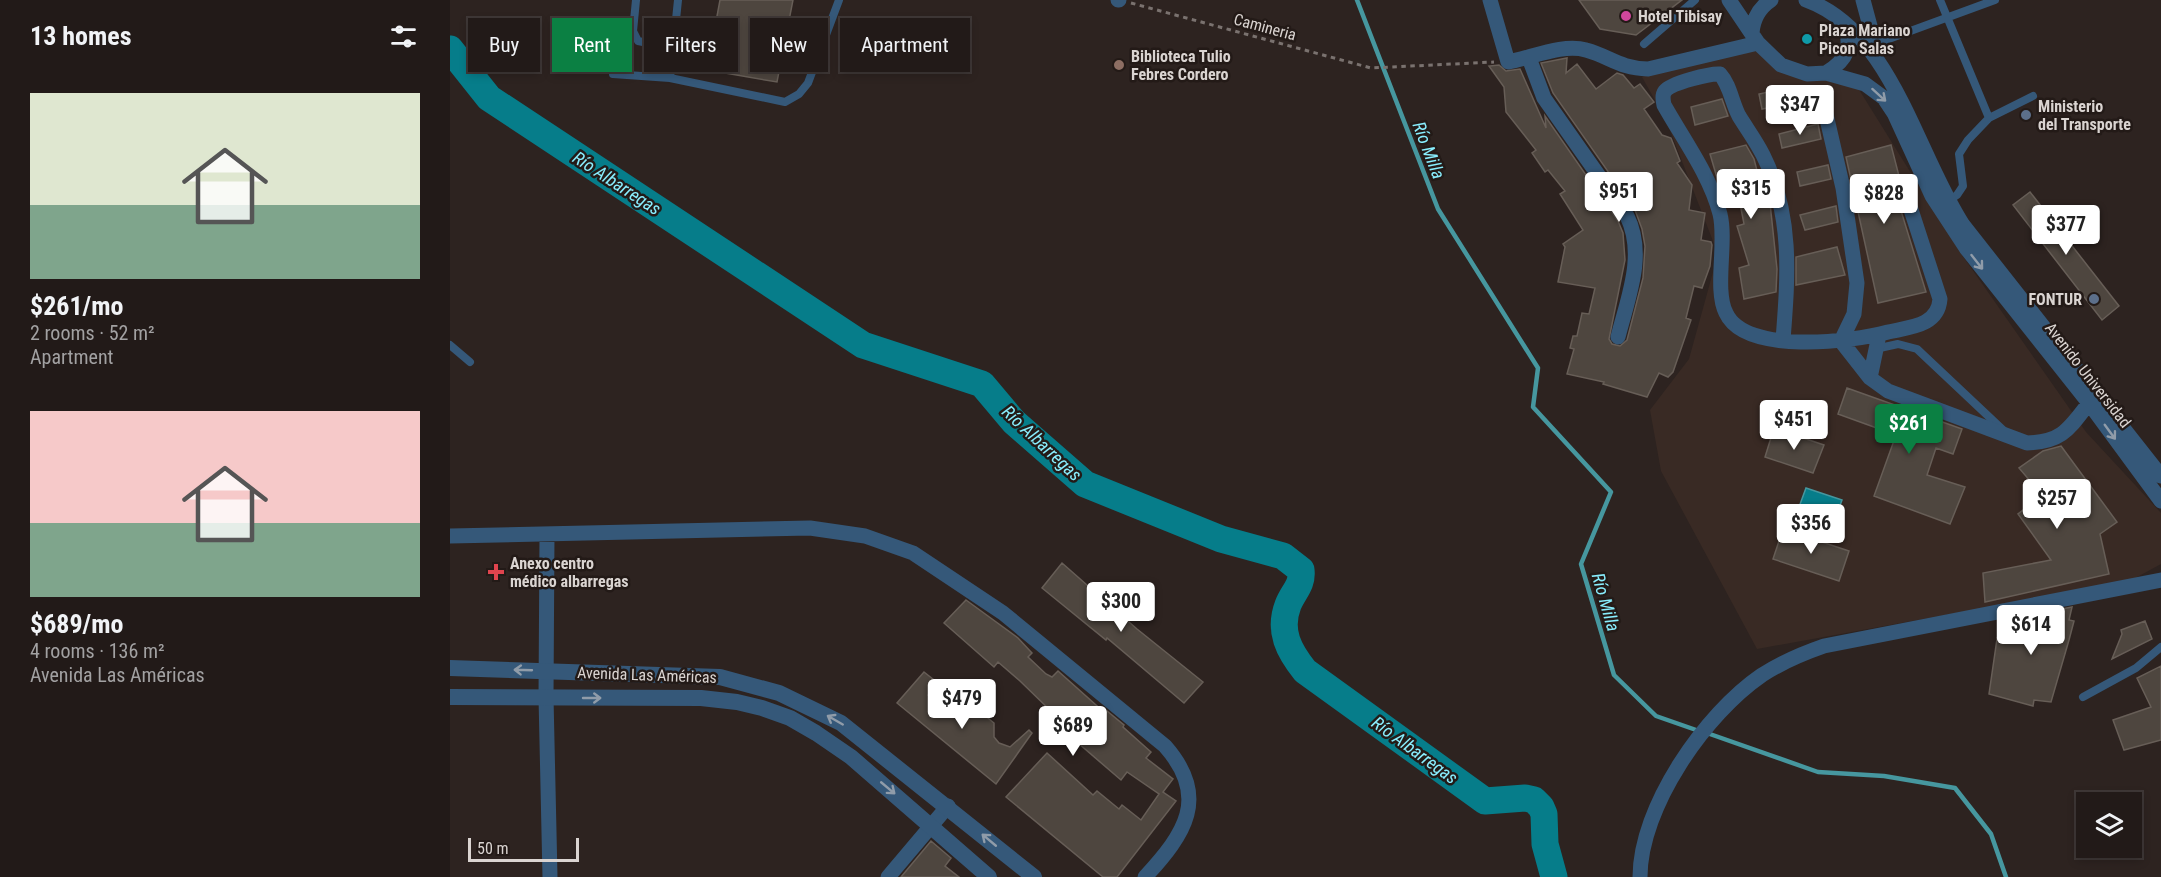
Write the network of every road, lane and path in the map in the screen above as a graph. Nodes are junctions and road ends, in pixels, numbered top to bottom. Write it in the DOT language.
graph roads {
  1 [pos="636,0"];
  2 [pos="678,0"];
  3 [pos="839,0"];
  4 [pos="1119,0"];
  5 [pos="1490,0"];
  6 [pos="1695,0"];
  7 [pos="1729,0"];
  8 [pos="1771,0"];
  9 [pos="1806,0"];
  10 [pos="1863,0"];
  11 [pos="1940,0"];
  12 [pos="1995,0"];
  13 [pos="1947,16"];
  14 [pos="676,18"];
  15 [pos="1843,21"];
  16 [pos="1755,38"];
  17 [pos="644,42"];
  18 [pos="1644,44"];
  19 [pos="1876,50"];
  20 [pos="1529,58"];
  21 [pos="1508,62"];
  22 [pos="671,72"];
  23 [pos="1826,73"];
  24 [pos="613,74"];
  25 [pos="670,78"];
  26 [pos="2033,96"];
  27 [pos="1824,106"];
  28 [pos="1989,118"];
  29 [pos="1903,185"];
  30 [pos="1948,201"];
  31 [pos="1618,337"];
  32 [pos="1783,340"];
  33 [pos="1841,341"];
  34 [pos="1877,342"];
  35 [pos="450,345"];
  36 [pos="471,362"];
  37 [pos="1870,378"];
  38 [pos="2089,403"];
  39 [pos="2006,433"];
  40 [pos="2161,476"];
  41 [pos="2161,501"];
  42 [pos="547,534"];
  43 [pos="450,536"];
  44 [pos="2161,580"];
  45 [pos="2161,647"];
  46 [pos="450,668"];
  47 [pos="547,671"];
  48 [pos="450,697"];
  49 [pos="546,697"];
  50 [pos="2083,697"];
  51 [pos="948,806"];
  52 [pos="931,825"];
  53 [pos="550,877"];
  54 [pos="888,877"];
  55 [pos="989,877"];
  56 [pos="1034,877"];
  57 [pos="1144,877"];
  58 [pos="1640,877"];
  1 -- 17 [label="lane"];
  2 -- 14 [label="lane"];
  3 -- 25 [label="lane"];
  4 -- 21 [label="path, Camineria"];
  5 -- 21 [label="street"];
  6 -- 18 [label="lane"];
  7 -- 16 [label="street, Avenido Universidad"];
  8 -- 16 [label="street"];
  9 -- 15 [label="street, Avenido Universidad"];
  10 -- 19 [label="street"];
  11 -- 13 [label="lane"];
  12 -- 13 [label="lane"];
  13 -- 19 [label="lane"];
  13 -- 28 [label="lane"];
  15 -- 19 [label="street, Avenido Universidad"];
  15 -- 23 [label="street"];
  16 -- 20 [label="street"];
  16 -- 23 [label="street, Avenido Universidad"];
  19 -- 30 [label="street, Avenido Universidad"];
  20 -- 21 [label="street"];
  20 -- 31 [label="street"];
  22 -- 25 [label="lane"];
  23 -- 38 [label="street, Avenido Universidad, one-way"];
  24 -- 25 [label="lane"];
  26 -- 28 [label="lane"];
  27 -- 33 [label="street"];
  28 -- 30 [label="lane"];
  29 -- 34 [label="street"];
  30 -- 40 [label="street, Avenido Universidad"];
  32 -- 32 [label="street"];
  32 -- 33 [label="street"];
  33 -- 34 [label="street"];
  33 -- 37 [label="street"];
  34 -- 37 [label="street"];
  34 -- 39 [label="lane"];
  35 -- 36 [label="lane"];
  37 -- 39 [label="street"];
  38 -- 39 [label="street"];
  38 -- 41 [label="street, Avenido Universidad, one-way"];
  42 -- 43 [label="street"];
  42 -- 47 [label="street"];
  42 -- 57 [label="street"];
  44 -- 58 [label="street"];
  45 -- 50 [label="lane"];
  47 -- 46 [label="street, Avenida Las Américas, one-way"];
  47 -- 49 [label="street"];
  51 -- 47 [label="street, Avenida Las Américas, one-way"];
  48 -- 49 [label="street, Avenida Las Américas"];
  49 -- 52 [label="street, Avenida Las Américas, one-way"];
  49 -- 53 [label="street"];
  51 -- 52 [label="street"];
  56 -- 51 [label="street, Avenida Las Américas, one-way"];
  52 -- 54 [label="street"];
  52 -- 55 [label="street, Avenida Las Américas"];
}
